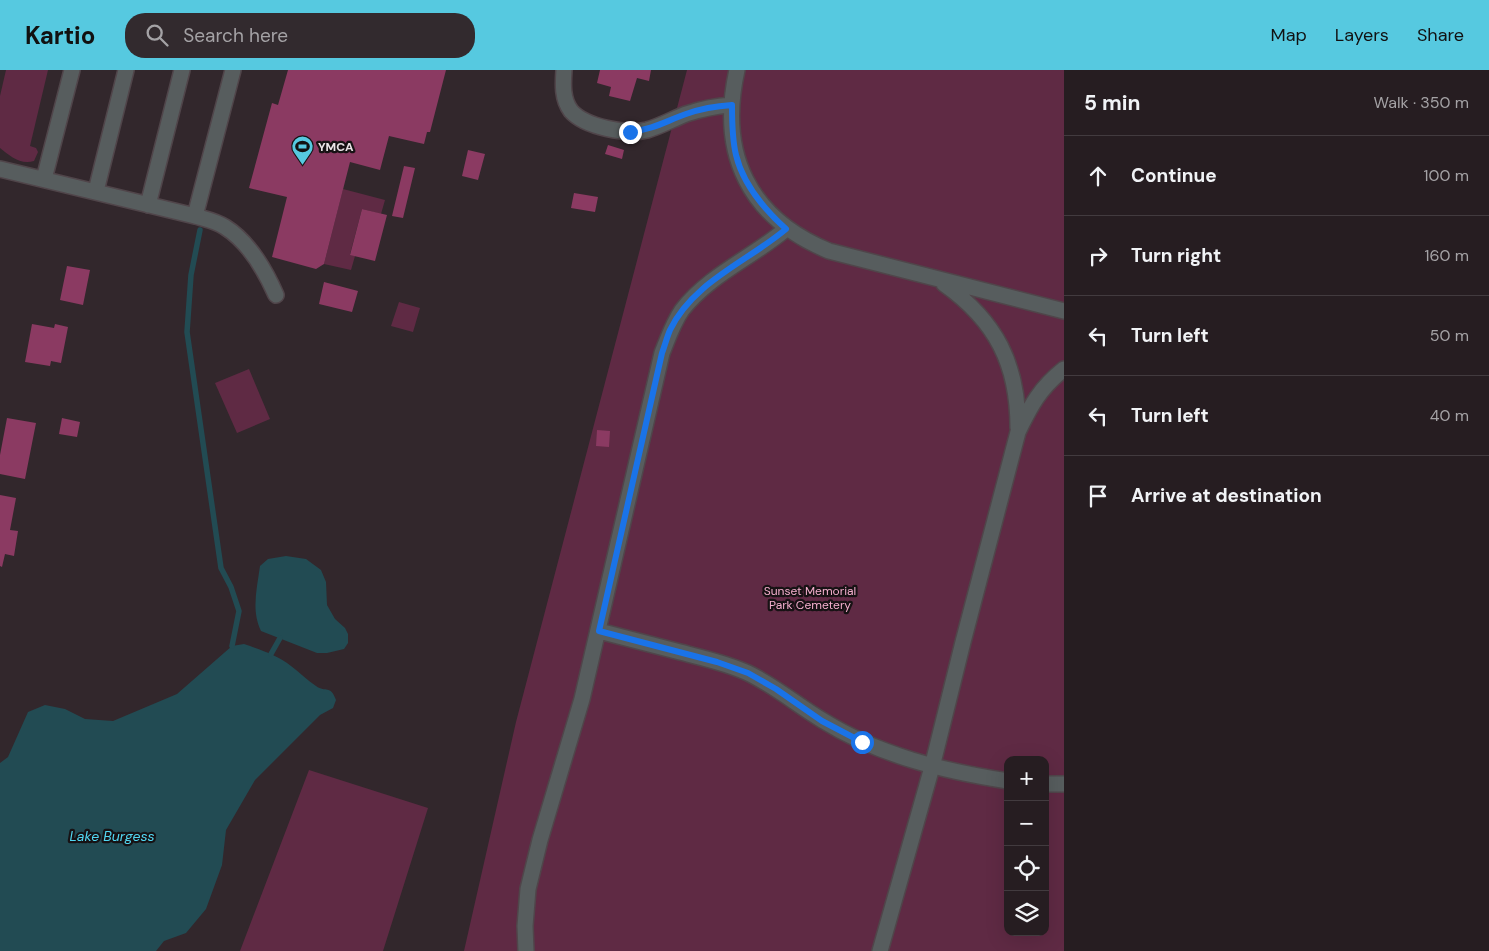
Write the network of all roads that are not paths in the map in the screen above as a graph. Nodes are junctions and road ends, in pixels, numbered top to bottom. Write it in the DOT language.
graph roads {
  1 [pos="72,70"];
  2 [pos="126,70"];
  3 [pos="182,70"];
  4 [pos="233,70"];
  5 [pos="564,70"];
  6 [pos="737,70"];
  7 [pos="732,105"];
  8 [pos="0,169"];
  9 [pos="44,179"];
  10 [pos="96,191"];
  11 [pos="148,205"];
  12 [pos="195,216"];
  13 [pos="786,229"];
  14 [pos="936,278"];
  15 [pos="276,295"];
  16 [pos="1064,311"];
  17 [pos="1064,369"];
  18 [pos="1018,432"];
  19 [pos="599,631"];
  20 [pos="932,767"];
  21 [pos="1004,781"];
  22 [pos="1049,784"];
  23 [pos="1064,784"];
  24 [pos="526,951"];
  25 [pos="880,951"];
  1 -- 9 [label="lane"];
  2 -- 10 [label="lane"];
  3 -- 11 [label="lane"];
  4 -- 12 [label="lane"];
  5 -- 7 [label="lane"];
  6 -- 7 [label="lane"];
  7 -- 13 [label="lane"];
  8 -- 9 [label="lane"];
  9 -- 10 [label="lane"];
  10 -- 11 [label="lane"];
  11 -- 12 [label="lane"];
  12 -- 15 [label="lane"];
  13 -- 14 [label="lane"];
  13 -- 19 [label="lane"];
  14 -- 16 [label="lane"];
  14 -- 18 [label="lane"];
  17 -- 18 [label="lane"];
  18 -- 20 [label="lane"];
  19 -- 20 [label="lane"];
  19 -- 24 [label="lane"];
  20 -- 21 [label="lane"];
  20 -- 25 [label="lane"];
  22 -- 23 [label="lane"];
}
